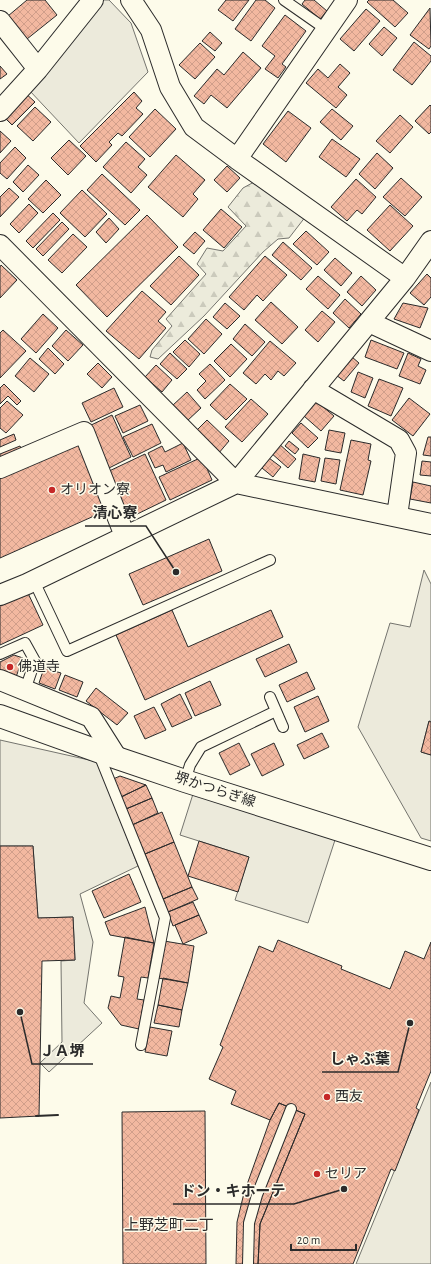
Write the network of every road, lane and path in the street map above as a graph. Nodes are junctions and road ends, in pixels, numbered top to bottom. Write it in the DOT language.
graph roads {
  1 [pos="93,0"];
  2 [pos="131,0"];
  3 [pos="284,0"];
  4 [pos="347,0"];
  5 [pos="0,21"];
  6 [pos="326,30"];
  7 [pos="38,69"];
  8 [pos="0,111"];
  9 [pos="237,159"];
  10 [pos="431,241"];
  11 [pos="0,245"];
  12 [pos="405,278"];
  13 [pos="369,322"];
  14 [pos="431,351"];
  15 [pos="314,389"];
  16 [pos="0,468"];
  17 [pos="236,483"];
  18 [pos="397,516"];
  19 [pos="431,524"];
  20 [pos="125,536"];
  21 [pos="270,560"];
  22 [pos="34,581"];
  23 [pos="0,596"];
  24 [pos="0,654"];
  25 [pos="0,680"];
  26 [pos="25,690"];
  27 [pos="270,697"];
  28 [pos="276,711"];
  29 [pos="0,716"];
  30 [pos="283,727"];
  31 [pos="107,754"];
  32 [pos="185,781"];
  33 [pos="431,859"];
  34 [pos="141,1045"];
  35 [pos="291,1109"];
  36 [pos="248,1264"];
  1 -- 7 [label="street"];
  2 -- 9 [label="street"];
  3 -- 6 [label="lane"];
  4 -- 6 [label="street"];
  5 -- 7 [label="street"];
  6 -- 9 [label="street"];
  7 -- 8 [label="street"];
  9 -- 12 [label="street"];
  10 -- 12 [label="street"];
  11 -- 17 [label="street"];
  12 -- 13 [label="street"];
  13 -- 14 [label="street"];
  13 -- 15 [label="street"];
  15 -- 17 [label="street"];
  15 -- 18 [label="street"];
  16 -- 20 [label="street"];
  17 -- 18 [label="street"];
  17 -- 20 [label="street"];
  18 -- 19 [label="street"];
  20 -- 22 [label="street"];
  21 -- 22 [label="lane"];
  22 -- 23 [label="street"];
  24 -- 26 [label="lane"];
  25 -- 26 [label="street"];
  26 -- 31 [label="street"];
  27 -- 28 [label="lane"];
  28 -- 30 [label="lane"];
  28 -- 32 [label="lane"];
  29 -- 31 [label="main road, 堺かつらぎ線"];
  31 -- 32 [label="main road, 堺かつらぎ線"];
  31 -- 34 [label="lane"];
  32 -- 33 [label="main road, 堺かつらぎ線"];
  35 -- 36 [label="lane"];
}
